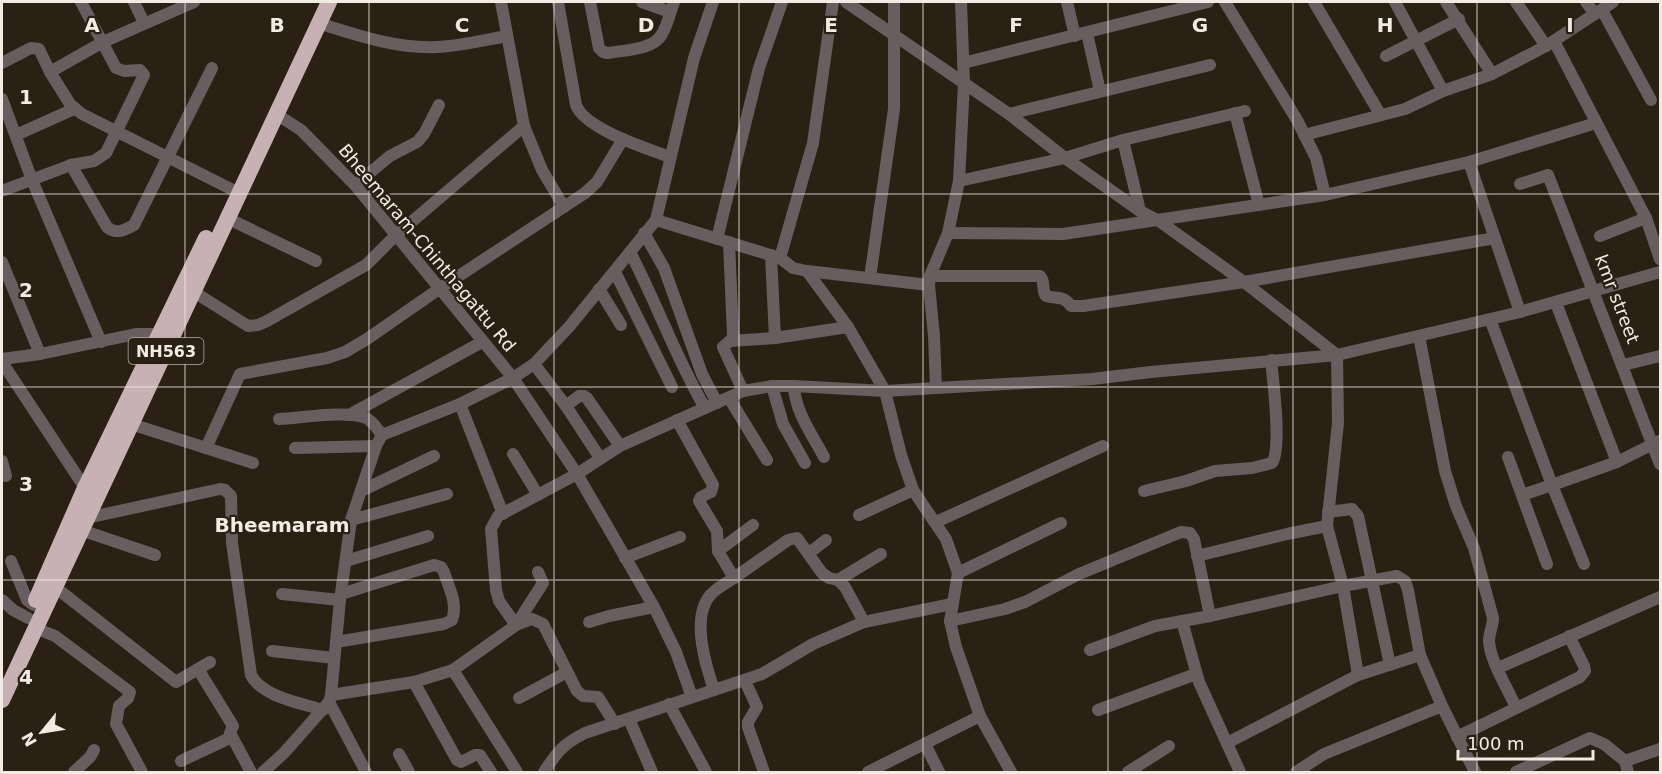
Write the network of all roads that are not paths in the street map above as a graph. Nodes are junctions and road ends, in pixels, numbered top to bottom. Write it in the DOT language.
graph roads {
  1 [pos="81,2"];
  2 [pos="135,2"];
  3 [pos="194,2"];
  4 [pos="318,2"];
  5 [pos="328,2"];
  6 [pos="501,2"];
  7 [pos="558,2"];
  8 [pos="591,2"];
  9 [pos="642,2"];
  10 [pos="712,2"];
  11 [pos="782,2"];
  12 [pos="832,2"];
  13 [pos="846,2"];
  14 [pos="894,2"];
  15 [pos="961,2"];
  16 [pos="1067,2"];
  17 [pos="1208,2"];
  18 [pos="1225,2"];
  19 [pos="1314,2"];
  20 [pos="1395,2"];
  21 [pos="1446,2"];
  22 [pos="1516,2"];
  23 [pos="1586,2"];
  24 [pos="1613,2"];
  25 [pos="672,7"];
  26 [pos="1598,12"];
  27 [pos="1459,19"];
  28 [pos="144,23"];
  29 [pos="318,23"];
  30 [pos="1081,34"];
  31 [pos="507,36"];
  32 [pos="893,36"];
  33 [pos="1417,40"];
  34 [pos="103,42"];
  35 [pos="1550,44"];
  36 [pos="1386,56"];
  37 [pos="2,62"];
  38 [pos="963,63"];
  39 [pos="1210,65"];
  40 [pos="212,68"];
  41 [pos="50,72"];
  42 [pos="1492,74"];
  43 [pos="964,83"];
  44 [pos="1100,91"];
  45 [pos="1443,91"];
  46 [pos="2,99"];
  47 [pos="1651,100"];
  48 [pos="440,105"];
  49 [pos="74,109"];
  50 [pos="276,114"];
  51 [pos="1009,114"];
  52 [pos="1380,114"];
  53 [pos="1596,123"];
  54 [pos="524,126"];
  55 [pos="116,131"];
  56 [pos="16,135"];
  57 [pos="1304,135"];
  58 [pos="623,139"];
  59 [pos="1123,140"];
  60 [pos="169,157"];
  61 [pos="670,157"];
  62 [pos="1065,158"];
  63 [pos="1469,162"];
  64 [pos="71,165"];
  65 [pos="32,180"];
  66 [pos="959,181"];
  67 [pos="1520,184"];
  68 [pos="355,185"];
  69 [pos="231,189"];
  70 [pos="2,191"];
  71 [pos="1325,195"];
  72 [pos="1259,205"];
  73 [pos="564,207"];
  74 [pos="1140,211"];
  75 [pos="227,218"];
  76 [pos="1646,219"];
  77 [pos="656,220"];
  78 [pos="1159,221"];
  79 [pos="948,233"];
  80 [pos="644,234"];
  81 [pos="395,236"];
  82 [pos="1600,236"];
  83 [pos="1495,238"];
  84 [pos="723,241"];
  85 [pos="630,252"];
  86 [pos="775,257"];
  87 [pos="1660,259"];
  88 [pos="316,261"];
  89 [pos="2,262"];
  90 [pos="807,271"];
  91 [pos="615,272"];
  92 [pos="1660,272"];
  93 [pos="870,278"];
  94 [pos="929,280"];
  95 [pos="1244,282"];
  96 [pos="439,288"];
  97 [pos="599,289"];
  98 [pos="194,292"];
  99 [pos="1595,292"];
  100 [pos="1556,303"];
  101 [pos="1520,312"];
  102 [pos="1490,319"];
  103 [pos="621,325"];
  104 [pos="848,327"];
  105 [pos="167,334"];
  106 [pos="1419,336"];
  107 [pos="775,338"];
  108 [pos="730,341"];
  109 [pos="101,342"];
  110 [pos="482,342"];
  111 [pos="40,354"];
  112 [pos="1337,355"];
  113 [pos="1660,356"];
  114 [pos="1271,360"];
  115 [pos="2,361"];
  116 [pos="534,364"];
  117 [pos="1623,365"];
  118 [pos="513,378"];
  119 [pos="772,386"];
  120 [pos="794,386"];
  121 [pos="672,387"];
  122 [pos="936,388"];
  123 [pos="743,391"];
  124 [pos="885,391"];
  125 [pos="723,400"];
  126 [pos="460,404"];
  127 [pos="566,406"];
  128 [pos="705,408"];
  129 [pos="349,415"];
  130 [pos="279,420"];
  131 [pos="677,420"];
  132 [pos="131,424"];
  133 [pos="379,440"];
  134 [pos="1657,442"];
  135 [pos="620,446"];
  136 [pos="1103,446"];
  137 [pos="206,448"];
  138 [pos="295,448"];
  139 [pos="513,454"];
  140 [pos="434,456"];
  141 [pos="824,457"];
  142 [pos="1508,457"];
  143 [pos="600,458"];
  144 [pos="766,460"];
  145 [pos="2,461"];
  146 [pos="1617,462"];
  147 [pos="253,463"];
  148 [pos="805,463"];
  149 [pos="1660,464"];
  150 [pos="577,474"];
  151 [pos="6,476"];
  152 [pos="1552,485"];
  153 [pos="85,488"];
  154 [pos="913,490"];
  155 [pos="361,491"];
  156 [pos="1144,491"];
  157 [pos="447,494"];
  158 [pos="538,495"];
  159 [pos="1522,495"];
  160 [pos="1328,512"];
  161 [pos="503,514"];
  162 [pos="859,515"];
  163 [pos="351,520"];
  164 [pos="936,522"];
  165 [pos="1061,523"];
  166 [pos="84,524"];
  167 [pos="753,525"];
  168 [pos="1327,526"];
  169 [pos="428,536"];
  170 [pos="680,537"];
  171 [pos="826,540"];
  172 [pos="718,550"];
  173 [pos="808,553"];
  174 [pos="881,554"];
  175 [pos="155,555"];
  176 [pos="1197,556"];
  177 [pos="625,558"];
  178 [pos="11,561"];
  179 [pos="346,561"];
  180 [pos="1547,564"];
  181 [pos="1584,564"];
  182 [pos="538,572"];
  183 [pos="958,573"];
  184 [pos="734,578"];
  185 [pos="838,580"];
  186 [pos="1371,581"];
  187 [pos="1343,586"];
  188 [pos="55,587"];
  189 [pos="282,594"];
  190 [pos="340,597"];
  191 [pos="1660,597"];
  192 [pos="2,600"];
  193 [pos="952,604"];
  194 [pos="654,607"];
  195 [pos="1210,616"];
  196 [pos="32,617"];
  197 [pos="950,621"];
  198 [pos="1182,621"];
  199 [pos="589,622"];
  200 [pos="864,622"];
  201 [pos="516,625"];
  202 [pos="1569,636"];
  203 [pos="336,642"];
  204 [pos="1090,650"];
  205 [pos="272,651"];
  206 [pos="1420,655"];
  207 [pos="334,658"];
  208 [pos="210,662"];
  209 [pos="1390,665"];
  210 [pos="1498,668"];
  211 [pos="198,669"];
  212 [pos="453,670"];
  213 [pos="567,672"];
  214 [pos="2,674"];
  215 [pos="1196,674"];
  216 [pos="1358,675"];
  217 [pos="745,681"];
  218 [pos="414,682"];
  219 [pos="714,690"];
  220 [pos="692,697"];
  221 [pos="519,698"];
  222 [pos="2,700"];
  223 [pos="328,702"];
  224 [pos="669,704"];
  225 [pos="1442,706"];
  226 [pos="1516,707"];
  227 [pos="1098,710"];
  228 [pos="980,716"];
  229 [pos="629,719"];
  230 [pos="615,724"];
  231 [pos="232,737"];
  232 [pos="1457,737"];
  233 [pos="1227,743"];
  234 [pos="925,744"];
  235 [pos="1169,746"];
  236 [pos="1660,749"];
  237 [pos="94,750"];
  238 [pos="399,754"];
  239 [pos="181,761"];
  240 [pos="1627,767"];
  241 [pos="873,771"];
  242 [pos="74,772"];
  243 [pos="142,772"];
  244 [pos="251,772"];
  245 [pos="263,772"];
  246 [pos="366,772"];
  247 [pos="409,772"];
  248 [pos="491,772"];
  249 [pos="517,772"];
  250 [pos="544,772"];
  251 [pos="652,772"];
  252 [pos="706,772"];
  253 [pos="764,772"];
  254 [pos="939,772"];
  255 [pos="1011,772"];
  256 [pos="1128,772"];
  257 [pos="1240,772"];
  258 [pos="1296,772"];
  259 [pos="1475,772"];
  260 [pos="1516,772"];
  1 -- 34 [label="street"];
  2 -- 28 [label="street"];
  3 -- 28 [label="street"];
  4 -- 69 [label="highway, NH563"];
  5 -- 29 [label="highway, NH563"];
  6 -- 31 [label="street"];
  7 -- 58 [label="street"];
  8 -- 25 [label="street"];
  9 -- 25 [label="street"];
  10 -- 61 [label="street"];
  11 -- 84 [label="street"];
  12 -- 86 [label="street"];
  13 -- 32 [label="street"];
  14 -- 32 [label="street"];
  15 -- 38 [label="street"];
  16 -- 30 [label="street"];
  17 -- 30 [label="street"];
  18 -- 57 [label="street"];
  19 -- 52 [label="street"];
  20 -- 33 [label="street"];
  21 -- 27 [label="street"];
  22 -- 35 [label="street"];
  23 -- 26 [label="street"];
  24 -- 26 [label="street"];
  26 -- 35 [label="street"];
  26 -- 47 [label="street"];
  27 -- 33 [label="street"];
  27 -- 42 [label="street"];
  28 -- 34 [label="street"];
  29 -- 31 [label="street"];
  29 -- 50 [label="highway, NH563"];
  30 -- 38 [label="street"];
  30 -- 44 [label="street"];
  31 -- 54 [label="street"];
  32 -- 43 [label="street"];
  32 -- 93 [label="street"];
  33 -- 36 [label="street"];
  33 -- 45 [label="street"];
  34 -- 41 [label="street"];
  34 -- 55 [label="street"];
  35 -- 42 [label="street"];
  35 -- 53 [label="street"];
  37 -- 41 [label="street"];
  38 -- 43 [label="street"];
  39 -- 44 [label="street"];
  40 -- 60 [label="street"];
  41 -- 49 [label="street"];
  42 -- 45 [label="street"];
  43 -- 51 [label="street"];
  43 -- 66 [label="street"];
  44 -- 51 [label="street"];
  45 -- 52 [label="street"];
  46 -- 56 [label="street"];
  48 -- 68 [label="street"];
  49 -- 55 [label="street"];
  49 -- 56 [label="street"];
  50 -- 68 [label="street, Bheemaram-Chinthagattu Rd"];
  50 -- 75 [label="highway, NH563"];
  51 -- 62 [label="street"];
  52 -- 57 [label="street"];
  53 -- 63 [label="street"];
  53 -- 76 [label="street"];
  54 -- 73 [label="street"];
  54 -- 81 [label="street"];
  55 -- 60 [label="street"];
  55 -- 64 [label="street"];
  56 -- 65 [label="street"];
  57 -- 71 [label="street"];
  58 -- 61 [label="street"];
  58 -- 73 [label="street"];
  59 -- 62 [label="street"];
  59 -- 72 [label="street"];
  59 -- 74 [label="street"];
  60 -- 64 [label="street"];
  60 -- 69 [label="street"];
  61 -- 77 [label="street"];
  62 -- 66 [label="street"];
  62 -- 74 [label="street"];
  63 -- 71 [label="street"];
  63 -- 83 [label="street"];
  64 -- 65 [label="street"];
  65 -- 70 [label="street"];
  65 -- 109 [label="street"];
  66 -- 79 [label="street"];
  67 -- 99 [label="street, kmr street"];
  68 -- 81 [label="street, Bheemaram-Chinthagattu Rd"];
  69 -- 105 [label="highway, NH563"];
  71 -- 72 [label="street"];
  72 -- 78 [label="street"];
  73 -- 96 [label="street"];
  74 -- 78 [label="street"];
  75 -- 88 [label="street"];
  75 -- 98 [label="highway, NH563"];
  76 -- 82 [label="street"];
  76 -- 87 [label="street"];
  77 -- 80 [label="street"];
  77 -- 84 [label="street"];
  78 -- 79 [label="street"];
  78 -- 95 [label="street"];
  79 -- 94 [label="street"];
  80 -- 85 [label="street"];
  80 -- 125 [label="street"];
  81 -- 96 [label="street, Bheemaram-Chinthagattu Rd"];
  81 -- 98 [label="street"];
  83 -- 95 [label="street"];
  83 -- 101 [label="street"];
  84 -- 86 [label="street"];
  84 -- 108 [label="street"];
  85 -- 91 [label="street"];
  85 -- 128 [label="street"];
  86 -- 90 [label="street"];
  86 -- 107 [label="street"];
  89 -- 111 [label="street"];
  90 -- 93 [label="street"];
  90 -- 104 [label="street"];
  91 -- 97 [label="street"];
  91 -- 121 [label="street"];
  92 -- 99 [label="street"];
  93 -- 94 [label="street"];
  94 -- 95 [label="street"];
  94 -- 122 [label="street"];
  95 -- 112 [label="street"];
  96 -- 110 [label="street, Bheemaram-Chinthagattu Rd"];
  96 -- 137 [label="street"];
  97 -- 103 [label="street"];
  97 -- 116 [label="street"];
  98 -- 105 [label="highway, NH563"];
  99 -- 100 [label="street"];
  99 -- 117 [label="street, kmr street"];
  100 -- 101 [label="street"];
  100 -- 146 [label="street"];
  101 -- 102 [label="street"];
  102 -- 106 [label="street"];
  102 -- 152 [label="street"];
  104 -- 107 [label="street"];
  104 -- 124 [label="street"];
  105 -- 109 [label="street"];
  105 -- 132 [label="highway, NH563"];
  105 -- 153 [label="highway, NH563"];
  106 -- 112 [label="street"];
  106 -- 210 [label="street"];
  107 -- 108 [label="street"];
  108 -- 123 [label="street"];
  109 -- 111 [label="street"];
  110 -- 118 [label="street, Bheemaram-Chinthagattu Rd"];
  110 -- 129 [label="street"];
  111 -- 115 [label="street"];
  112 -- 114 [label="street"];
  112 -- 160 [label="street"];
  113 -- 117 [label="street"];
  114 -- 122 [label="street"];
  114 -- 156 [label="street"];
  115 -- 153 [label="street"];
  116 -- 118 [label="street"];
  116 -- 127 [label="street"];
  117 -- 134 [label="street, kmr street"];
  118 -- 126 [label="street, Bheemaram-Chinthagattu Rd"];
  118 -- 150 [label="street"];
  119 -- 120 [label="street"];
  119 -- 123 [label="street"];
  119 -- 148 [label="street"];
  120 -- 124 [label="street"];
  120 -- 141 [label="street"];
  122 -- 124 [label="street"];
  123 -- 125 [label="street"];
  124 -- 154 [label="street"];
  125 -- 128 [label="street"];
  125 -- 144 [label="street"];
  126 -- 133 [label="street, Bheemaram-Chinthagattu Rd"];
  126 -- 161 [label="street"];
  127 -- 135 [label="street"];
  127 -- 143 [label="street"];
  128 -- 131 [label="street"];
  129 -- 130 [label="street"];
  129 -- 133 [label="street"];
  131 -- 135 [label="street"];
  131 -- 172 [label="street"];
  132 -- 137 [label="street"];
  132 -- 166 [label="highway, NH563"];
  133 -- 138 [label="street"];
  133 -- 155 [label="street"];
  134 -- 146 [label="street"];
  134 -- 149 [label="street, kmr street"];
  135 -- 143 [label="street"];
  136 -- 164 [label="street"];
  137 -- 147 [label="street"];
  139 -- 158 [label="street"];
  140 -- 155 [label="street"];
  142 -- 159 [label="street"];
  143 -- 150 [label="street"];
  145 -- 151 [label="street"];
  146 -- 152 [label="street"];
  150 -- 158 [label="street"];
  150 -- 177 [label="street"];
  152 -- 159 [label="street"];
  152 -- 181 [label="street"];
  153 -- 196 [label="highway, NH563"];
  154 -- 162 [label="street"];
  154 -- 164 [label="street"];
  155 -- 163 [label="street"];
  157 -- 163 [label="street"];
  158 -- 161 [label="street"];
  159 -- 180 [label="street"];
  160 -- 168 [label="street"];
  160 -- 186 [label="street"];
  161 -- 201 [label="street"];
  163 -- 179 [label="street"];
  164 -- 183 [label="street"];
  165 -- 183 [label="street"];
  166 -- 175 [label="street"];
  166 -- 188 [label="highway, NH563"];
  166 -- 223 [label="street"];
  167 -- 172 [label="street"];
  168 -- 176 [label="street"];
  168 -- 187 [label="street"];
  169 -- 179 [label="street"];
  170 -- 177 [label="street"];
  171 -- 173 [label="street"];
  172 -- 184 [label="street"];
  173 -- 184 [label="street"];
  173 -- 185 [label="street"];
  174 -- 185 [label="street"];
  176 -- 195 [label="street"];
  176 -- 197 [label="street"];
  177 -- 194 [label="street"];
  178 -- 196 [label="street"];
  179 -- 190 [label="street"];
  182 -- 201 [label="street"];
  183 -- 193 [label="street"];
  184 -- 219 [label="street"];
  185 -- 200 [label="street"];
  186 -- 187 [label="street"];
  186 -- 206 [label="street"];
  186 -- 209 [label="street"];
  187 -- 195 [label="street"];
  187 -- 216 [label="street"];
  188 -- 196 [label="highway, NH563"];
  188 -- 211 [label="street"];
  189 -- 190 [label="street"];
  190 -- 203 [label="street"];
  190 -- 203 [label="street"];
  191 -- 202 [label="street"];
  192 -- 196 [label="street"];
  193 -- 197 [label="street"];
  193 -- 200 [label="street"];
  194 -- 199 [label="street"];
  194 -- 220 [label="street"];
  195 -- 198 [label="street"];
  196 -- 214 [label="highway, NH563"];
  196 -- 222 [label="highway, NH563"];
  196 -- 243 [label="street"];
  197 -- 228 [label="street"];
  198 -- 204 [label="street"];
  198 -- 215 [label="street"];
  200 -- 217 [label="street"];
  201 -- 212 [label="street"];
  201 -- 213 [label="street"];
  202 -- 210 [label="street"];
  202 -- 226 [label="street"];
  203 -- 207 [label="street"];
  205 -- 207 [label="street"];
  206 -- 209 [label="street"];
  206 -- 225 [label="street"];
  207 -- 223 [label="street"];
  208 -- 211 [label="street"];
  209 -- 216 [label="street"];
  210 -- 226 [label="street"];
  211 -- 231 [label="street"];
  212 -- 218 [label="street"];
  212 -- 249 [label="street"];
  213 -- 221 [label="street"];
  213 -- 230 [label="street"];
  215 -- 227 [label="street"];
  215 -- 233 [label="street"];
  216 -- 233 [label="street"];
  217 -- 219 [label="street"];
  217 -- 253 [label="street"];
  218 -- 223 [label="street"];
  218 -- 248 [label="street"];
  219 -- 220 [label="street"];
  220 -- 224 [label="street"];
  223 -- 245 [label="street"];
  223 -- 246 [label="street"];
  224 -- 229 [label="street"];
  224 -- 252 [label="street"];
  225 -- 232 [label="street"];
  225 -- 258 [label="street"];
  226 -- 232 [label="street"];
  228 -- 234 [label="street"];
  228 -- 255 [label="street"];
  229 -- 230 [label="street"];
  229 -- 251 [label="street"];
  230 -- 250 [label="street"];
  231 -- 239 [label="street"];
  231 -- 244 [label="street"];
  232 -- 259 [label="street"];
  233 -- 257 [label="street"];
  234 -- 241 [label="street"];
  234 -- 254 [label="street"];
  235 -- 256 [label="street"];
  236 -- 240 [label="street"];
  237 -- 242 [label="street"];
  238 -- 247 [label="street"];
  240 -- 260 [label="street"];
}
